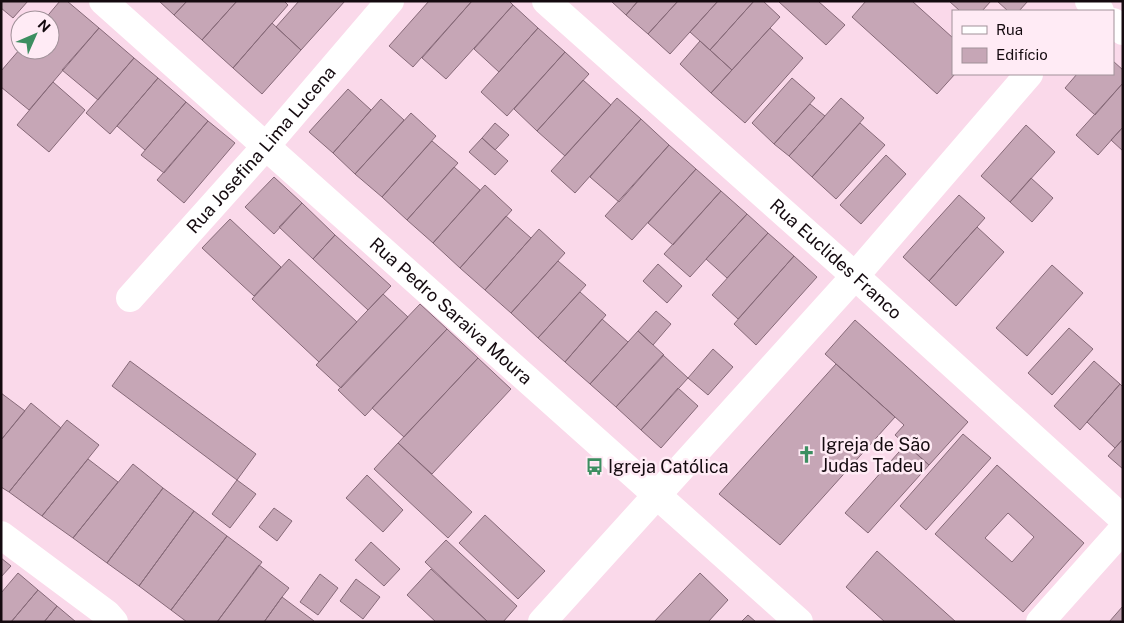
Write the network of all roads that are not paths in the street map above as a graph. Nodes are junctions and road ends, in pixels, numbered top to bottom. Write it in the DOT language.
graph roads {
  1 [pos="103,1"];
  2 [pos="390,1"];
  3 [pos="546,1"];
  4 [pos="1028,75"];
  5 [pos="266,146"];
  6 [pos="855,276"];
  7 [pos="130,298"];
  8 [pos="656,495"];
  9 [pos="1123,519"];
  10 [pos="1123,529"];
  11 [pos="1,535"];
  12 [pos="116,619"];
  13 [pos="542,622"];
  14 [pos="799,622"];
  15 [pos="1040,622"];
  1 -- 5 [label="street, Rua Pedro Saraiva Moura"];
  2 -- 5 [label="street, Rua Josefina Lima Lucena"];
  3 -- 6 [label="street, Rua Euclides Franco"];
  4 -- 6 [label="street"];
  5 -- 7 [label="street, Rua Josefina Lima Lucena"];
  5 -- 8 [label="street, Rua Pedro Saraiva Moura"];
  6 -- 8 [label="street"];
  6 -- 9 [label="street, Rua Euclides Franco"];
  8 -- 13 [label="street"];
  8 -- 14 [label="street, Rua Pedro Saraiva Moura"];
  10 -- 15 [label="street"];
  11 -- 12 [label="street"];
}
